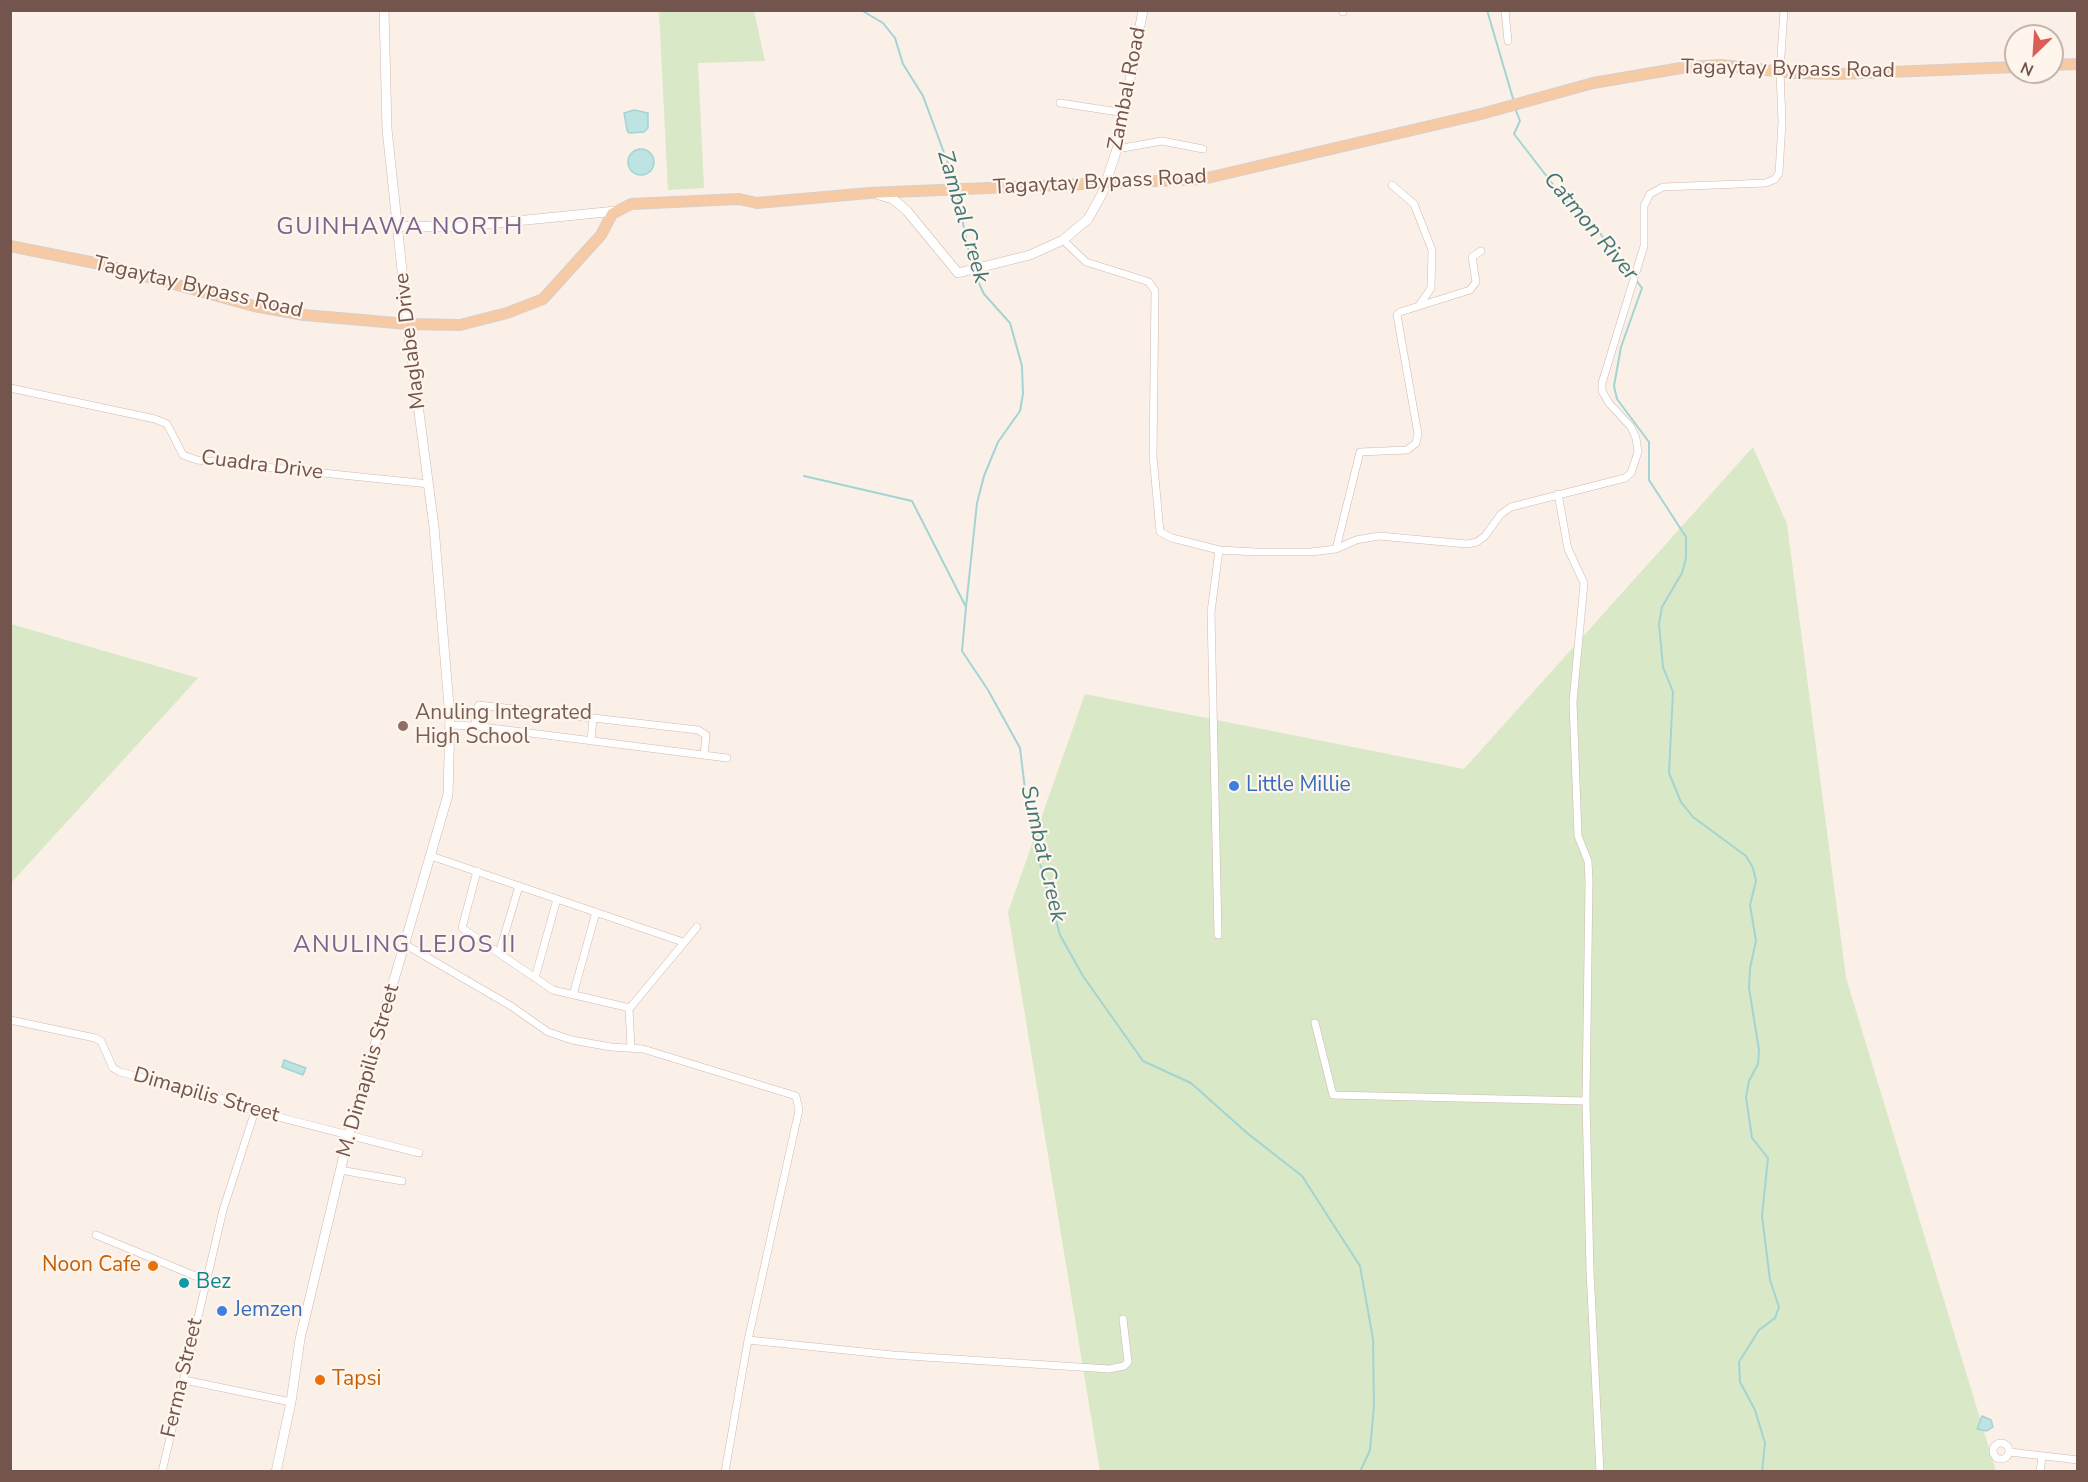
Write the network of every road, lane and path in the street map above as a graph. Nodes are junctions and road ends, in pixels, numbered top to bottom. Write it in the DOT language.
graph roads {
  1 [pos="384,10"];
  2 [pos="1143,10"];
  3 [pos="1505,10"];
  4 [pos="1784,10"];
  5 [pos="1508,41"];
  6 [pos="2004,67"];
  7 [pos="1780,71"];
  8 [pos="1060,104"];
  9 [pos="1125,114"];
  10 [pos="1117,149"];
  11 [pos="1203,149"];
  12 [pos="1106,182"];
  13 [pos="1392,184"];
  14 [pos="869,193"];
  15 [pos="616,211"];
  16 [pos="398,226"];
  17 [pos="1063,240"];
  18 [pos="10,246"];
  19 [pos="1481,251"];
  20 [pos="1419,306"];
  21 [pos="408,324"];
  22 [pos="10,388"];
  23 [pos="429,484"];
  24 [pos="1558,494"];
  25 [pos="434,527"];
  26 [pos="1336,549"];
  27 [pos="1219,550"];
  28 [pos="593,718"];
  29 [pos="450,725"];
  30 [pos="475,726"];
  31 [pos="591,740"];
  32 [pos="705,755"];
  33 [pos="727,758"];
  34 [pos="431,856"];
  35 [pos="477,871"];
  36 [pos="519,886"];
  37 [pos="557,899"];
  38 [pos="596,912"];
  39 [pos="697,927"];
  40 [pos="1218,935"];
  41 [pos="683,942"];
  42 [pos="406,945"];
  43 [pos="499,953"];
  44 [pos="535,978"];
  45 [pos="573,994"];
  46 [pos="630,1008"];
  47 [pos="10,1020"];
  48 [pos="1315,1023"];
  49 [pos="631,1048"];
  50 [pos="1586,1101"];
  51 [pos="255,1111"];
  52 [pos="350,1134"];
  53 [pos="419,1153"];
  54 [pos="340,1170"];
  55 [pos="402,1181"];
  56 [pos="96,1235"];
  57 [pos="205,1280"];
  58 [pos="1123,1319"];
  59 [pos="748,1340"];
  60 [pos="184,1380"];
  61 [pos="291,1402"];
  62 [pos="2010,1452"];
  63 [pos="2042,1456"];
  64 [pos="2078,1460"];
  65 [pos="162,1472"];
  66 [pos="276,1472"];
  67 [pos="725,1472"];
  68 [pos="1599,1472"];
  69 [pos="2040,1472"];
  1 -- 16 [label="main road, Maglabe Drive"];
  2 -- 9 [label="main road, Zambal Road"];
  3 -- 5 [label="street"];
  4 -- 7 [label="street"];
  6 -- 7 [label="main road, Tagaytay Bypass Road"];
  7 -- 12 [label="main road, Tagaytay Bypass Road"];
  7 -- 24 [label="street"];
  8 -- 9 [label="street"];
  9 -- 10 [label="main road, Zambal Road"];
  10 -- 11 [label="street"];
  10 -- 12 [label="main road, Zambal Road"];
  12 -- 14 [label="main road, Tagaytay Bypass Road"];
  12 -- 17 [label="main road, Zambal Road"];
  13 -- 20 [label="street"];
  14 -- 15 [label="main road, Tagaytay Bypass Road"];
  14 -- 17 [label="main road, Zambal Road"];
  15 -- 16 [label="main road"];
  15 -- 21 [label="main road, Tagaytay Bypass Road"];
  16 -- 21 [label="main road, Maglabe Drive"];
  17 -- 27 [label="street"];
  18 -- 21 [label="main road, Tagaytay Bypass Road"];
  19 -- 20 [label="street"];
  20 -- 26 [label="street"];
  21 -- 23 [label="main road, Maglabe Drive"];
  22 -- 23 [label="street, Cuadra Drive"];
  23 -- 25 [label="main road, Maglabe Drive"];
  24 -- 26 [label="street"];
  24 -- 50 [label="street"];
  25 -- 29 [label="main road, M. Dimapilis Street"];
  26 -- 27 [label="street"];
  27 -- 40 [label="street"];
  28 -- 30 [label="street"];
  28 -- 31 [label="street"];
  28 -- 32 [label="street"];
  29 -- 30 [label="street"];
  29 -- 34 [label="main road, M. Dimapilis Street"];
  30 -- 31 [label="street"];
  31 -- 32 [label="street"];
  32 -- 33 [label="street"];
  34 -- 35 [label="street"];
  34 -- 42 [label="main road, M. Dimapilis Street"];
  35 -- 36 [label="street"];
  35 -- 43 [label="street"];
  36 -- 37 [label="street"];
  36 -- 43 [label="street"];
  37 -- 38 [label="street"];
  37 -- 44 [label="street"];
  38 -- 41 [label="street"];
  38 -- 45 [label="street"];
  39 -- 41 [label="street"];
  41 -- 46 [label="street"];
  42 -- 49 [label="street"];
  42 -- 52 [label="main road, M. Dimapilis Street"];
  43 -- 44 [label="street"];
  44 -- 45 [label="street"];
  45 -- 46 [label="street"];
  46 -- 49 [label="street"];
  47 -- 51 [label="street, Dimapilis Street"];
  48 -- 50 [label="street"];
  49 -- 59 [label="street"];
  50 -- 68 [label="street"];
  51 -- 52 [label="street, Dimapilis Street"];
  51 -- 57 [label="street, Ferma Street"];
  52 -- 53 [label="street, Dimapilis Street"];
  52 -- 54 [label="main road, M. Dimapilis Street"];
  54 -- 55 [label="street"];
  54 -- 61 [label="main road, M. Dimapilis Street"];
  56 -- 57 [label="street"];
  57 -- 60 [label="street, Ferma Street"];
  58 -- 59 [label="street"];
  59 -- 67 [label="street"];
  60 -- 61 [label="street"];
  60 -- 65 [label="street, Ferma Street"];
  61 -- 66 [label="main road, M. Dimapilis Street"];
  62 -- 63 [label="street"];
  63 -- 64 [label="street"];
  63 -- 69 [label="street"];
}
